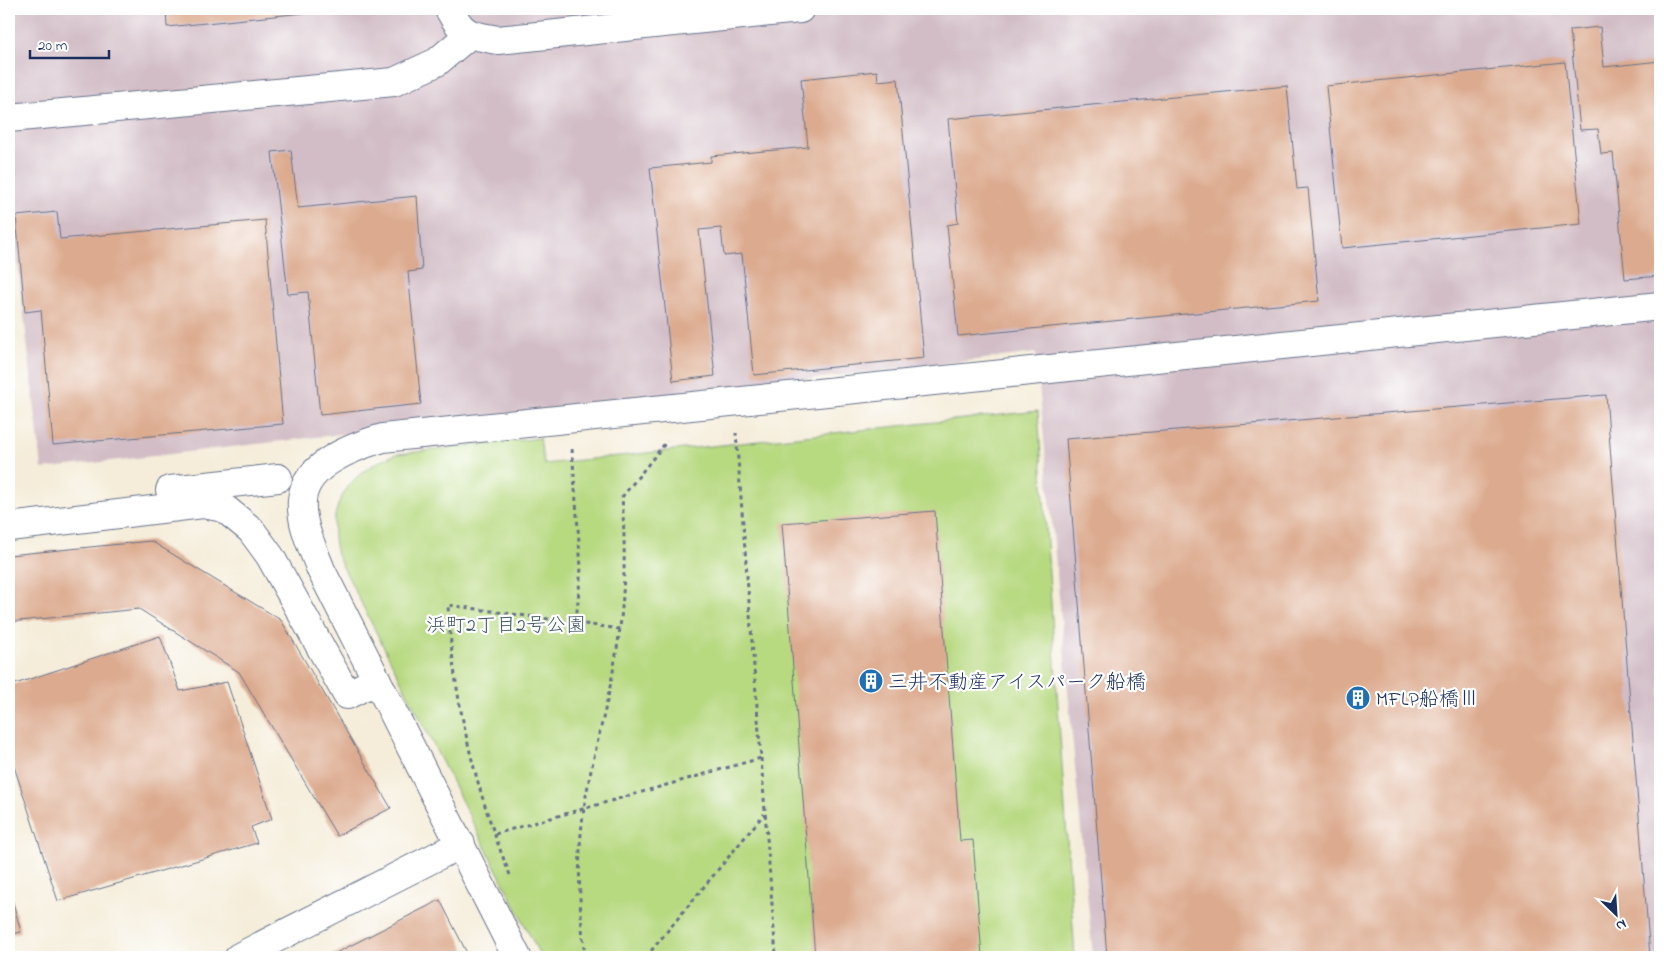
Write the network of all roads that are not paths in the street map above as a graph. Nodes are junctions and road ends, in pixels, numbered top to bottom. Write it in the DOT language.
graph roads {
  1 [pos="449,9"];
  2 [pos="800,9"];
  3 [pos="469,35"];
  4 [pos="9,118"];
  5 [pos="1660,306"];
  6 [pos="278,478"];
  7 [pos="9,508"];
  8 [pos="9,527"];
  9 [pos="377,680"];
  10 [pos="461,844"];
  11 [pos="239,957"];
  12 [pos="517,957"];
  1 -- 3 [label="street"];
  2 -- 3 [label="street"];
  3 -- 4 [label="street"];
  5 -- 9 [label="street"];
  6 -- 7 [label="street"];
  8 -- 9 [label="street"];
  9 -- 10 [label="street"];
  10 -- 11 [label="street"];
  10 -- 12 [label="street"];
}
